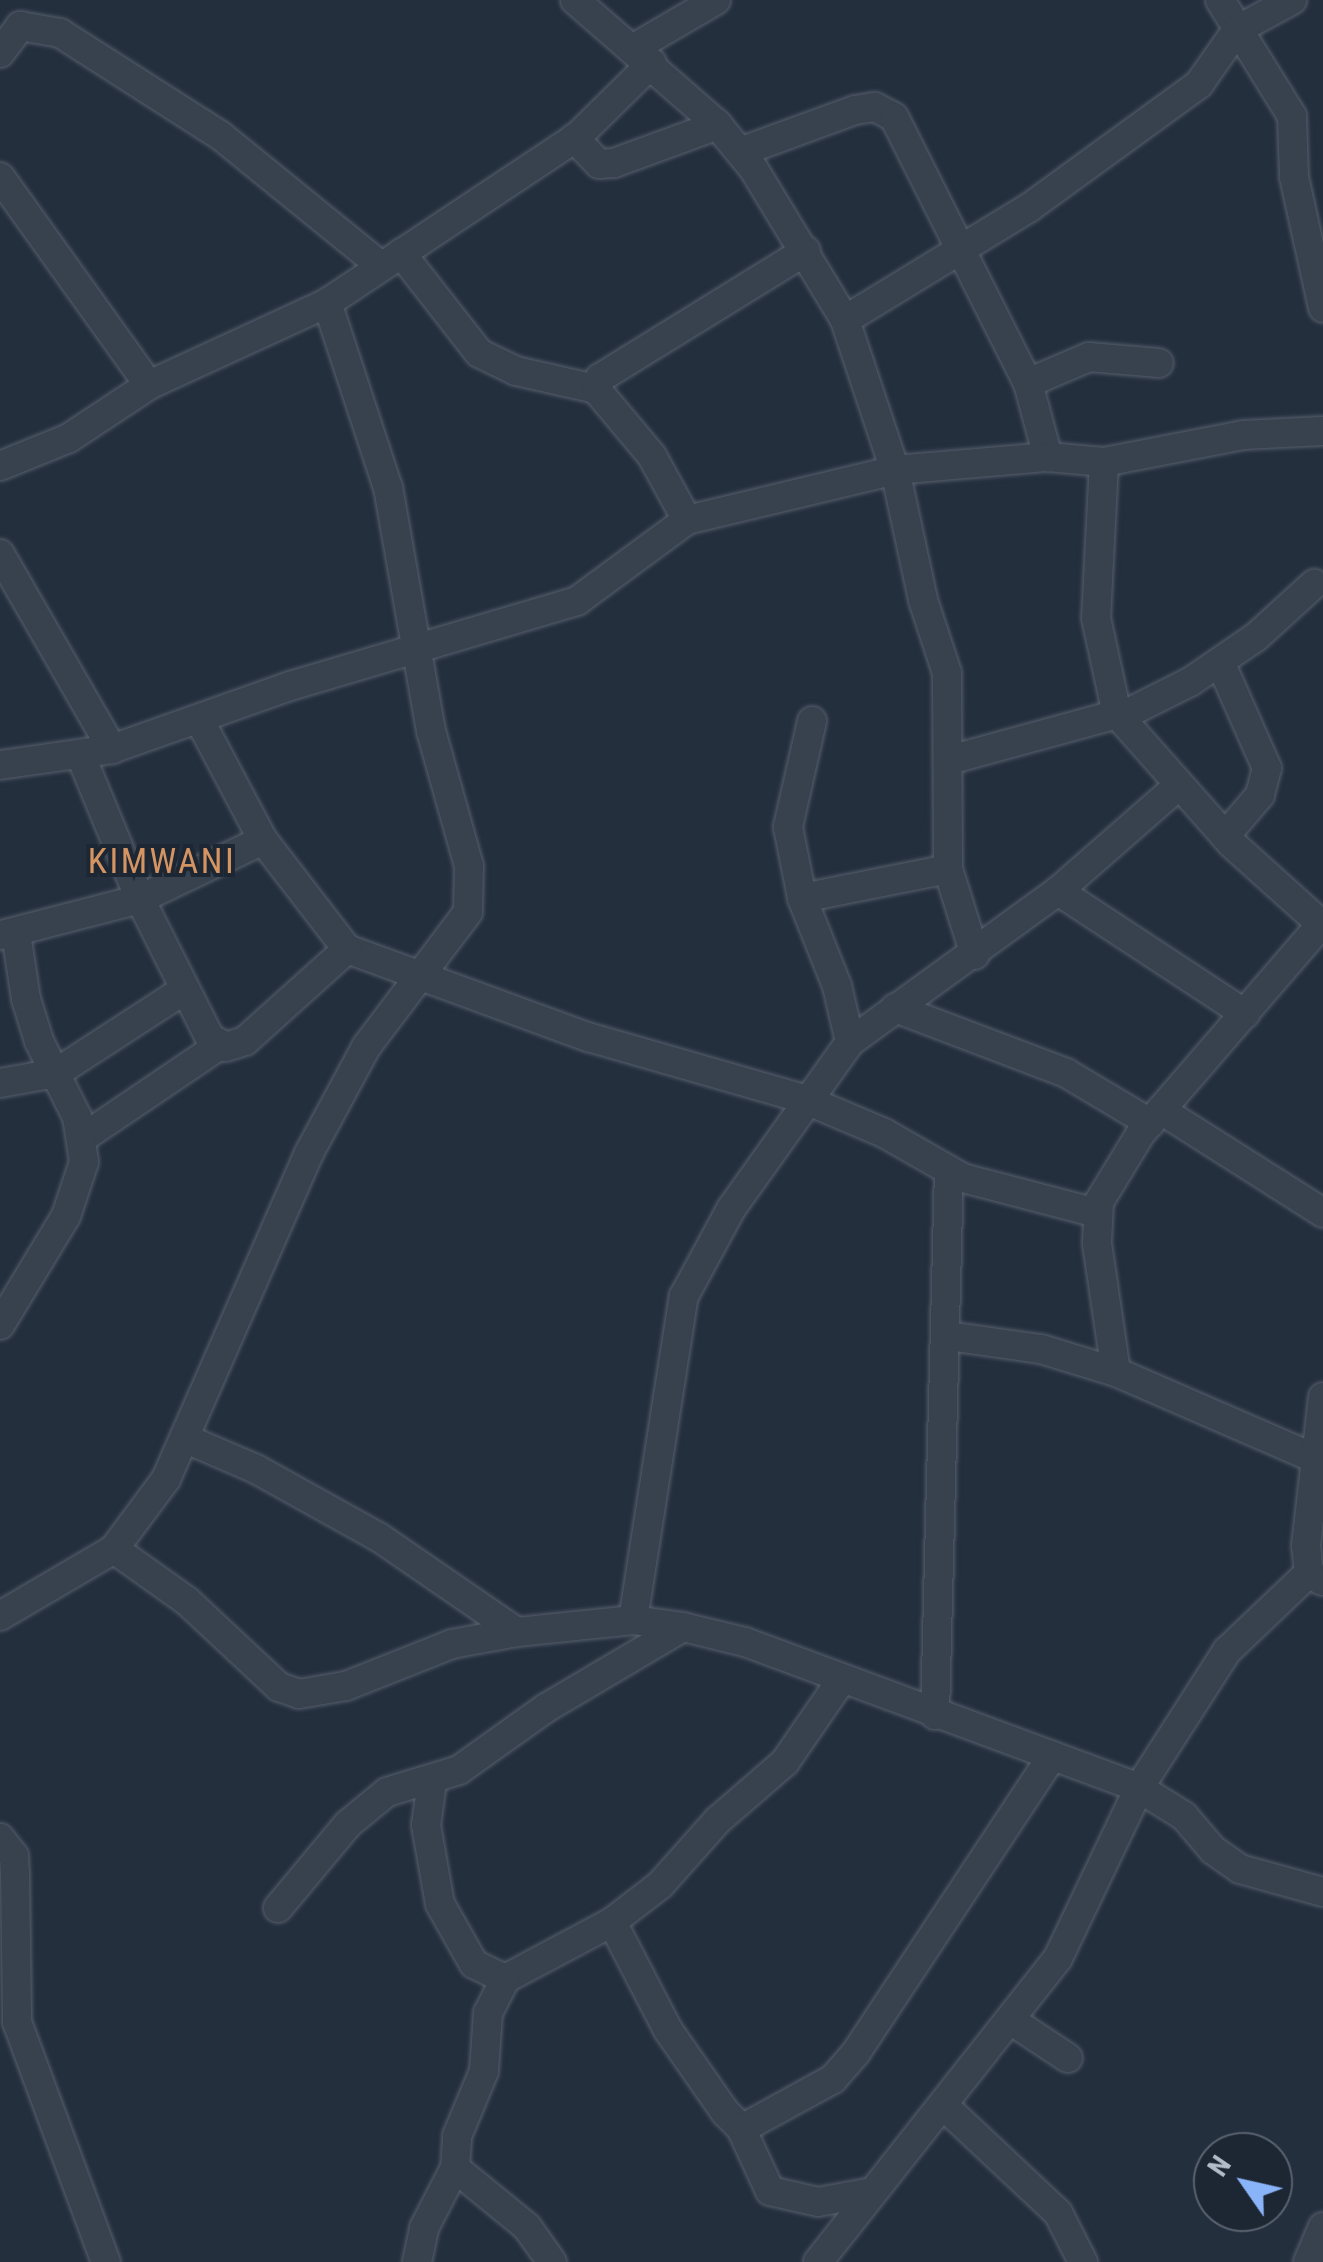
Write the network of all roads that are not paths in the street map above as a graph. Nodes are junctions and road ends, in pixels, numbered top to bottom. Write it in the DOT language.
graph roads {
  1 [pos="575,0"];
  2 [pos="716,0"];
  3 [pos="1220,0"];
  4 [pos="1292,0"];
  5 [pos="1236,30"];
  6 [pos="0,53"];
  7 [pos="643,55"];
  8 [pos="718,125"];
  9 [pos="574,138"];
  10 [pos="740,152"];
  11 [pos="0,178"];
  12 [pos="960,249"];
  13 [pos="806,251"];
  14 [pos="391,260"];
  15 [pos="327,303"];
  16 [pos="1323,308"];
  17 [pos="845,320"];
  18 [pos="1159,363"];
  19 [pos="1028,383"];
  20 [pos="149,384"];
  21 [pos="596,390"];
  22 [pos="1323,430"];
  23 [pos="1048,457"];
  24 [pos="1104,462"];
  25 [pos="0,466"];
  26 [pos="895,470"];
  27 [pos="687,520"];
  28 [pos="0,554"];
  29 [pos="1314,584"];
  30 [pos="422,652"];
  31 [pos="1220,662"];
  32 [pos="1119,716"];
  33 [pos="200,721"];
  34 [pos="812,721"];
  35 [pos="112,748"];
  36 [pos="80,754"];
  37 [pos="949,760"];
  38 [pos="0,765"];
  39 [pos="1178,785"];
  40 [pos="1226,836"];
  41 [pos="263,840"];
  42 [pos="948,869"];
  43 [pos="1058,890"];
  44 [pos="802,898"];
  45 [pos="140,899"];
  46 [pos="1322,923"];
  47 [pos="8,934"];
  48 [pos="347,949"];
  49 [pos="974,955"];
  50 [pos="418,976"];
  51 [pos="184,990"];
  52 [pos="896,1008"];
  53 [pos="1244,1014"];
  54 [pos="850,1042"];
  55 [pos="220,1044"];
  56 [pos="56,1073"];
  57 [pos="0,1083"];
  58 [pos="804,1099"];
  59 [pos="1155,1117"];
  60 [pos="84,1137"];
  61 [pos="949,1171"];
  62 [pos="1323,1212"];
  63 [pos="1096,1213"];
  64 [pos="0,1325"];
  65 [pos="948,1336"];
  66 [pos="1116,1372"];
  67 [pos="1323,1397"];
  68 [pos="184,1438"];
  69 [pos="1314,1458"];
  70 [pos="114,1548"];
  71 [pos="1316,1578"];
  72 [pos="0,1616"];
  73 [pos="633,1620"];
  74 [pos="683,1627"];
  75 [pos="517,1632"];
  76 [pos="840,1682"];
  77 [pos="936,1714"];
  78 [pos="1052,1756"];
  79 [pos="432,1782"];
  80 [pos="1139,1788"];
  81 [pos="0,1838"];
  82 [pos="1323,1892"];
  83 [pos="278,1908"];
  84 [pos="612,1922"];
  85 [pos="505,1979"];
  86 [pos="1012,2021"];
  87 [pos="8,2026"];
  88 [pos="1068,2058"];
  89 [pos="943,2105"];
  90 [pos="741,2128"];
  91 [pos="456,2168"];
  92 [pos="867,2193"];
  93 [pos="1323,2227"];
  94 [pos="106,2262"];
  95 [pos="417,2262"];
  96 [pos="552,2262"];
  97 [pos="818,2262"];
  98 [pos="1083,2262"];
  99 [pos="1308,2262"];
  1 -- 7 [label="street"];
  2 -- 7 [label="street"];
  3 -- 5 [label="street"];
  4 -- 5 [label="street"];
  5 -- 12 [label="street"];
  5 -- 16 [label="street"];
  6 -- 14 [label="street"];
  7 -- 8 [label="street"];
  7 -- 9 [label="street"];
  8 -- 9 [label="street"];
  8 -- 10 [label="street"];
  9 -- 14 [label="street"];
  10 -- 12 [label="street"];
  10 -- 13 [label="street"];
  11 -- 20 [label="street"];
  12 -- 17 [label="street"];
  12 -- 19 [label="street"];
  13 -- 17 [label="street"];
  13 -- 21 [label="street"];
  14 -- 15 [label="street"];
  14 -- 21 [label="street"];
  15 -- 20 [label="street"];
  15 -- 30 [label="street"];
  17 -- 26 [label="street"];
  18 -- 19 [label="street"];
  19 -- 23 [label="street"];
  20 -- 25 [label="street"];
  21 -- 27 [label="street"];
  22 -- 24 [label="street"];
  23 -- 24 [label="street"];
  23 -- 26 [label="street"];
  24 -- 32 [label="street"];
  26 -- 27 [label="street"];
  26 -- 37 [label="street"];
  27 -- 30 [label="street"];
  28 -- 35 [label="street"];
  29 -- 31 [label="street"];
  30 -- 33 [label="street"];
  30 -- 50 [label="street"];
  31 -- 32 [label="street"];
  31 -- 40 [label="street"];
  32 -- 37 [label="street"];
  32 -- 39 [label="street"];
  33 -- 35 [label="street"];
  33 -- 41 [label="street"];
  34 -- 44 [label="street"];
  35 -- 36 [label="street"];
  36 -- 38 [label="street"];
  36 -- 45 [label="street"];
  37 -- 42 [label="street"];
  39 -- 40 [label="street"];
  39 -- 43 [label="street"];
  40 -- 46 [label="street"];
  41 -- 45 [label="street"];
  41 -- 48 [label="street"];
  42 -- 44 [label="street"];
  42 -- 49 [label="street"];
  43 -- 49 [label="street"];
  43 -- 53 [label="street"];
  44 -- 54 [label="street"];
  45 -- 47 [label="street"];
  45 -- 51 [label="street"];
  46 -- 53 [label="street"];
  47 -- 56 [label="street"];
  48 -- 50 [label="street"];
  48 -- 55 [label="street"];
  49 -- 52 [label="street"];
  50 -- 58 [label="street"];
  50 -- 68 [label="street"];
  51 -- 55 [label="street"];
  51 -- 56 [label="street"];
  52 -- 54 [label="street"];
  52 -- 59 [label="street"];
  53 -- 59 [label="street"];
  54 -- 58 [label="street"];
  55 -- 60 [label="street"];
  56 -- 57 [label="street"];
  56 -- 60 [label="street"];
  58 -- 61 [label="street"];
  58 -- 73 [label="street"];
  59 -- 62 [label="street"];
  59 -- 63 [label="street"];
  60 -- 64 [label="street"];
  61 -- 63 [label="street"];
  61 -- 65 [label="street"];
  63 -- 66 [label="street"];
  65 -- 66 [label="street"];
  65 -- 77 [label="street"];
  66 -- 69 [label="street"];
  67 -- 69 [label="street"];
  68 -- 70 [label="street"];
  68 -- 75 [label="street"];
  69 -- 71 [label="street"];
  70 -- 72 [label="street"];
  70 -- 75 [label="street"];
  71 -- 80 [label="street"];
  73 -- 74 [label="street"];
  73 -- 75 [label="street"];
  74 -- 76 [label="street"];
  74 -- 79 [label="street"];
  76 -- 77 [label="street"];
  76 -- 84 [label="street"];
  77 -- 78 [label="street"];
  78 -- 80 [label="street"];
  78 -- 90 [label="street"];
  79 -- 83 [label="street"];
  79 -- 85 [label="street"];
  80 -- 82 [label="street"];
  80 -- 86 [label="street"];
  81 -- 87 [label="street"];
  84 -- 85 [label="street"];
  84 -- 90 [label="street"];
  85 -- 91 [label="street"];
  86 -- 88 [label="street"];
  86 -- 89 [label="street"];
  87 -- 94 [label="street"];
  89 -- 92 [label="street"];
  89 -- 98 [label="street"];
  90 -- 92 [label="street"];
  91 -- 95 [label="street"];
  91 -- 96 [label="street"];
  92 -- 97 [label="street"];
  93 -- 99 [label="street"];
}
